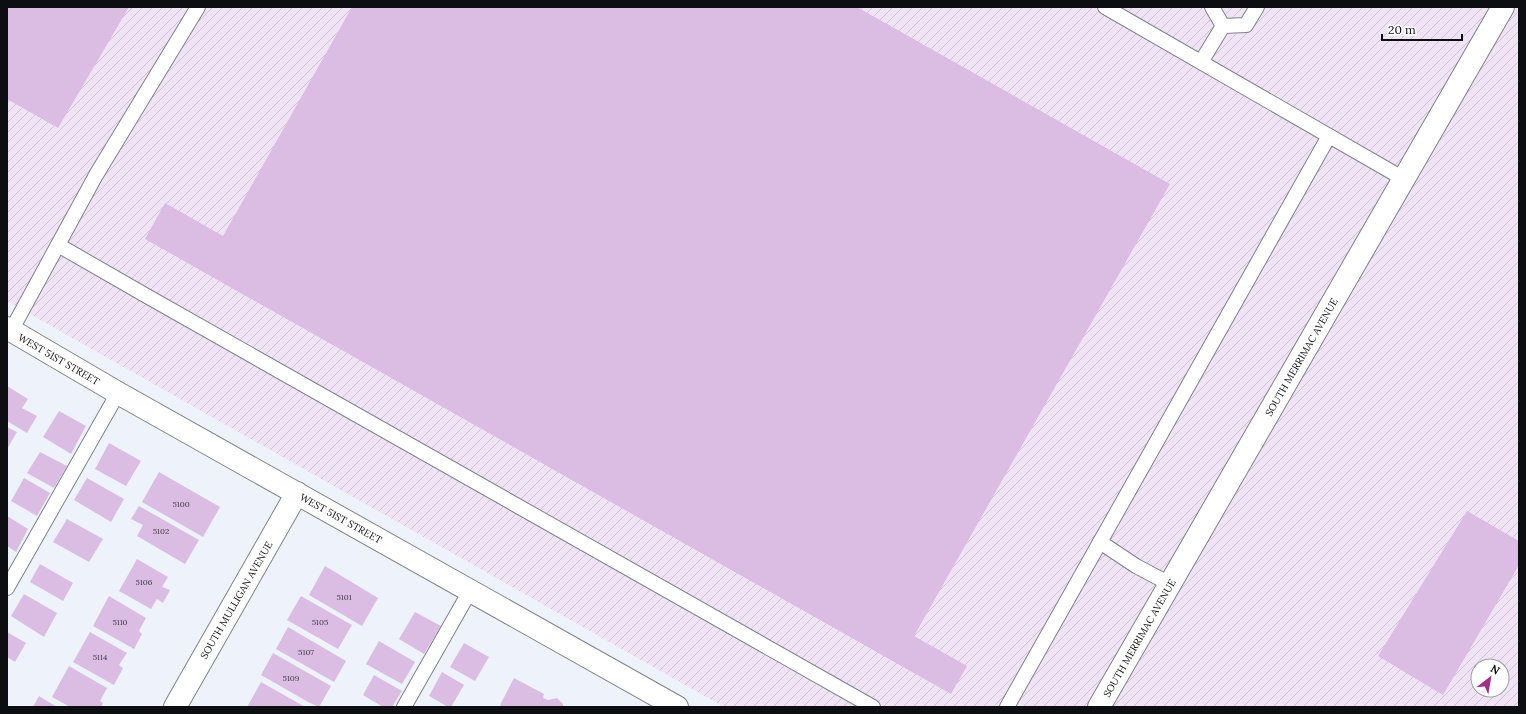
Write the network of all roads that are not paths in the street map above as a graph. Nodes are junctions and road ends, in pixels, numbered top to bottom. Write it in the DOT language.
graph roads {
  1 [pos="198,7"];
  2 [pos="1105,7"];
  3 [pos="1212,7"];
  4 [pos="1257,7"];
  5 [pos="1500,8"];
  6 [pos="1223,26"];
  7 [pos="1202,62"];
  8 [pos="1328,136"];
  9 [pos="1404,179"];
  10 [pos="58,245"];
  11 [pos="9,329"];
  12 [pos="118,393"];
  13 [pos="296,493"];
  14 [pos="1100,542"];
  15 [pos="1170,584"];
  16 [pos="7,588"];
  17 [pos="470,591"];
  18 [pos="644,699"];
  19 [pos="175,707"];
  20 [pos="404,707"];
  21 [pos="677,707"];
  22 [pos="873,707"];
  23 [pos="1007,707"];
  24 [pos="1100,707"];
  1 -- 10 [label="lane"];
  2 -- 7 [label="lane"];
  3 -- 6 [label="lane"];
  4 -- 6 [label="lane"];
  5 -- 9 [label="street, SOUTH MERRIMAC AVENUE"];
  6 -- 7 [label="lane"];
  7 -- 8 [label="lane"];
  8 -- 9 [label="lane"];
  8 -- 14 [label="lane"];
  9 -- 15 [label="street, SOUTH MERRIMAC AVENUE"];
  10 -- 11 [label="lane"];
  10 -- 22 [label="lane"];
  11 -- 12 [label="street, WEST 51ST STREET"];
  12 -- 13 [label="street, WEST 51ST STREET"];
  12 -- 16 [label="lane"];
  13 -- 17 [label="street, WEST 51ST STREET"];
  13 -- 19 [label="street, SOUTH MULLIGAN AVENUE"];
  14 -- 15 [label="lane"];
  14 -- 23 [label="lane"];
  15 -- 24 [label="street, SOUTH MERRIMAC AVENUE"];
  17 -- 18 [label="street, WEST 51ST STREET"];
  17 -- 20 [label="lane"];
  18 -- 21 [label="street, WEST 51ST STREET"];
}
